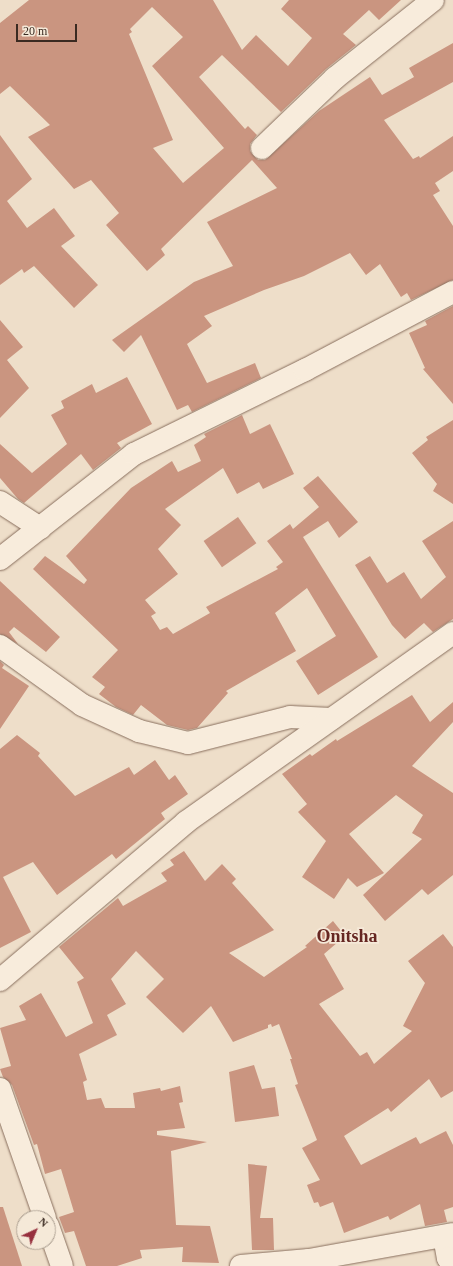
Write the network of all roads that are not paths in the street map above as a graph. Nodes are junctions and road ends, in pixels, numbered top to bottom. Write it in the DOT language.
graph roads {
  1 [pos="433,0"];
  2 [pos="262,148"];
  3 [pos="453,292"];
  4 [pos="0,502"];
  5 [pos="40,528"];
  6 [pos="0,559"];
  7 [pos="450,641"];
  8 [pos="0,646"];
  9 [pos="331,719"];
  10 [pos="0,980"];
  11 [pos="0,1089"];
  12 [pos="42,1210"];
  13 [pos="448,1235"];
  14 [pos="56,1249"];
  15 [pos="62,1266"];
  16 [pos="241,1266"];
  17 [pos="453,1266"];
  1 -- 2 [label="street"];
  3 -- 5 [label="street"];
  4 -- 5 [label="street"];
  5 -- 6 [label="street"];
  7 -- 9 [label="street"];
  8 -- 9 [label="street"];
  9 -- 10 [label="street"];
  11 -- 12 [label="street"];
  13 -- 16 [label="street"];
  13 -- 17 [label="street"];
  14 -- 15 [label="street"];
}
